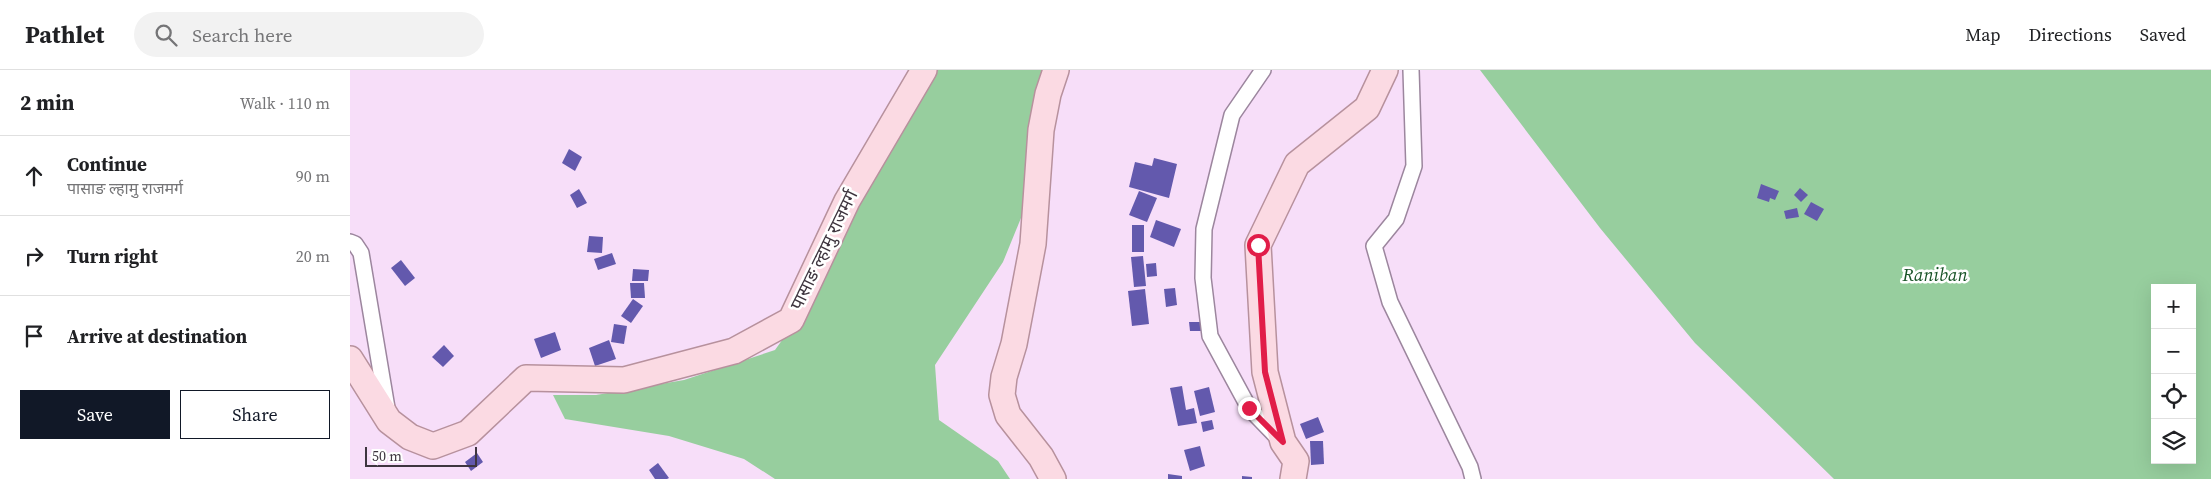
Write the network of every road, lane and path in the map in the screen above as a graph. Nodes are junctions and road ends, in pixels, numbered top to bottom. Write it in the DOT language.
graph roads {
  1 [pos="924,70"];
  2 [pos="1056,70"];
  3 [pos="1263,70"];
  4 [pos="1385,70"];
  5 [pos="1411,70"];
  6 [pos="350,242"];
  7 [pos="350,358"];
  8 [pos="389,421"];
  9 [pos="1283,442"];
  10 [pos="1053,479"];
  11 [pos="1293,479"];
  12 [pos="1473,479"];
  1 -- 8 [label="main road, पासाङ ल्हामु राजमर्ग"];
  2 -- 10 [label="main road"];
  3 -- 9 [label="street"];
  4 -- 9 [label="main road"];
  5 -- 12 [label="street"];
  6 -- 8 [label="street"];
  7 -- 8 [label="main road, पासाङ ल्हामु राजमर्ग"];
  9 -- 11 [label="main road"];
}
